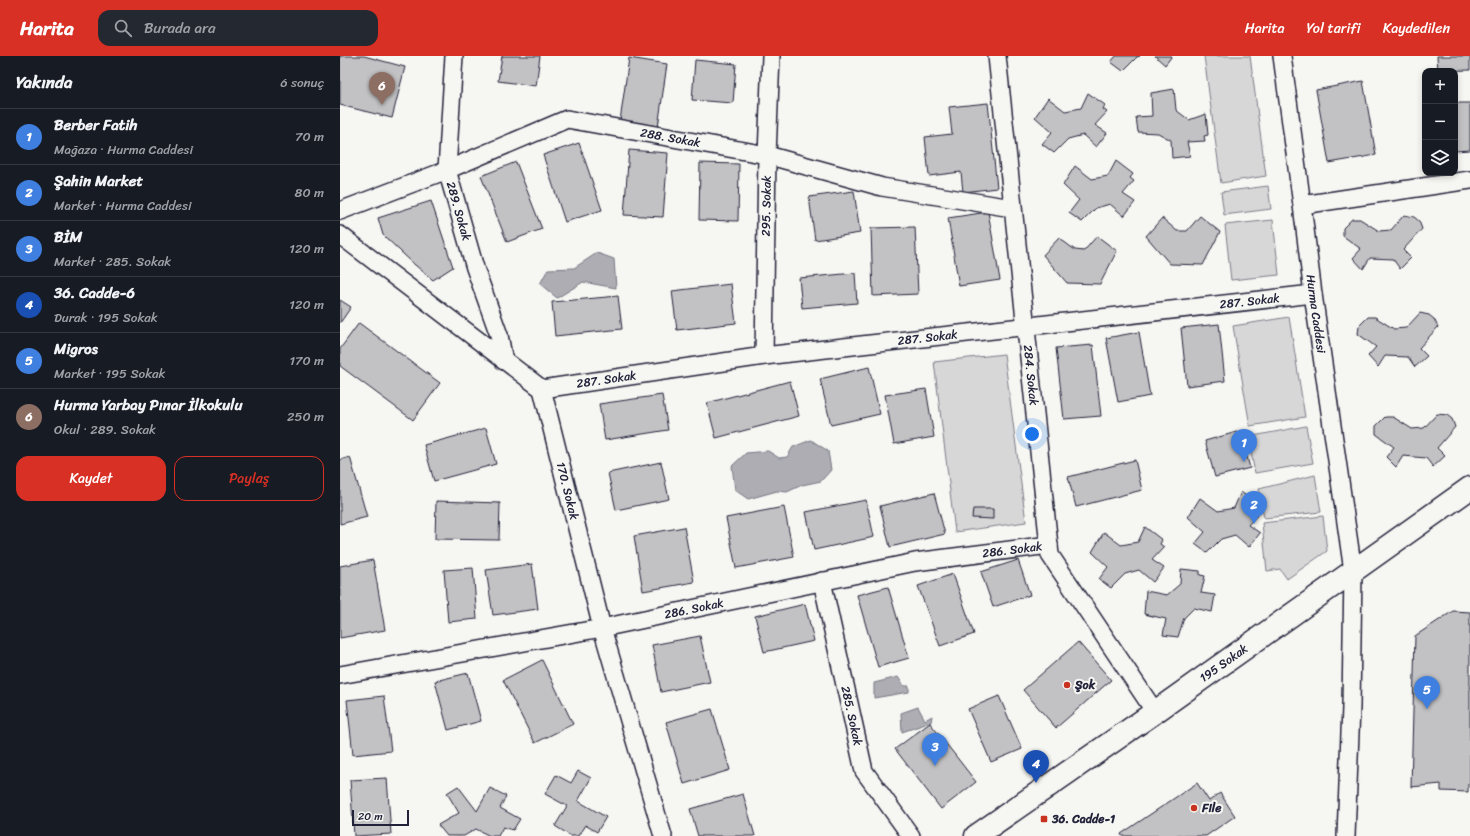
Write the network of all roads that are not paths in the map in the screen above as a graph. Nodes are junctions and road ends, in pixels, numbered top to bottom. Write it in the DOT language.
graph roads {
  1 [pos="454,56"];
  2 [pos="771,56"];
  3 [pos="997,56"];
  4 [pos="1282,56"];
  5 [pos="767,156"];
  6 [pos="447,170"];
  7 [pos="1470,180"];
  8 [pos="1302,205"];
  9 [pos="1012,208"];
  10 [pos="340,211"];
  11 [pos="340,235"];
  12 [pos="1313,294"];
  13 [pos="1026,326"];
  14 [pos="764,356"];
  15 [pos="504,360"];
  16 [pos="542,390"];
  17 [pos="1470,488"];
  18 [pos="1049,545"];
  19 [pos="1353,571"];
  20 [pos="822,582"];
  21 [pos="602,628"];
  22 [pos="340,675"];
  23 [pos="1156,712"];
  24 [pos="663,836"];
  25 [pos="911,836"];
  26 [pos="976,836"];
  27 [pos="1346,836"];
  1 -- 6 [label="street, 289. Sokak"];
  2 -- 5 [label="street, 295. Sokak"];
  3 -- 9 [label="street, 284. Sokak"];
  4 -- 8 [label="street, Hurma Caddesi"];
  5 -- 6 [label="street, 288. Sokak"];
  5 -- 9 [label="street, 288. Sokak"];
  5 -- 14 [label="street, 295. Sokak"];
  6 -- 10 [label="street, 288. Sokak"];
  6 -- 15 [label="street, 289. Sokak"];
  7 -- 8 [label="street"];
  8 -- 12 [label="street, Hurma Caddesi"];
  9 -- 13 [label="street, 284. Sokak"];
  11 -- 15 [label="street"];
  12 -- 13 [label="street, 287. Sokak"];
  12 -- 19 [label="street, Hurma Caddesi"];
  13 -- 14 [label="street, 287. Sokak"];
  13 -- 18 [label="street, 284. Sokak"];
  14 -- 16 [label="street, 287. Sokak"];
  15 -- 16 [label="street"];
  16 -- 21 [label="street, 170. Sokak"];
  17 -- 19 [label="street, 195 Sokak"];
  18 -- 20 [label="street, 286. Sokak"];
  18 -- 23 [label="street, 284. Sokak"];
  19 -- 23 [label="street, 195 Sokak"];
  19 -- 27 [label="street, Hurma Caddesi"];
  20 -- 21 [label="street, 286. Sokak"];
  20 -- 25 [label="street, 285. Sokak"];
  21 -- 22 [label="street, 286. Sokak"];
  21 -- 24 [label="street, 170. Sokak"];
  23 -- 26 [label="street, 195 Sokak"];
}
